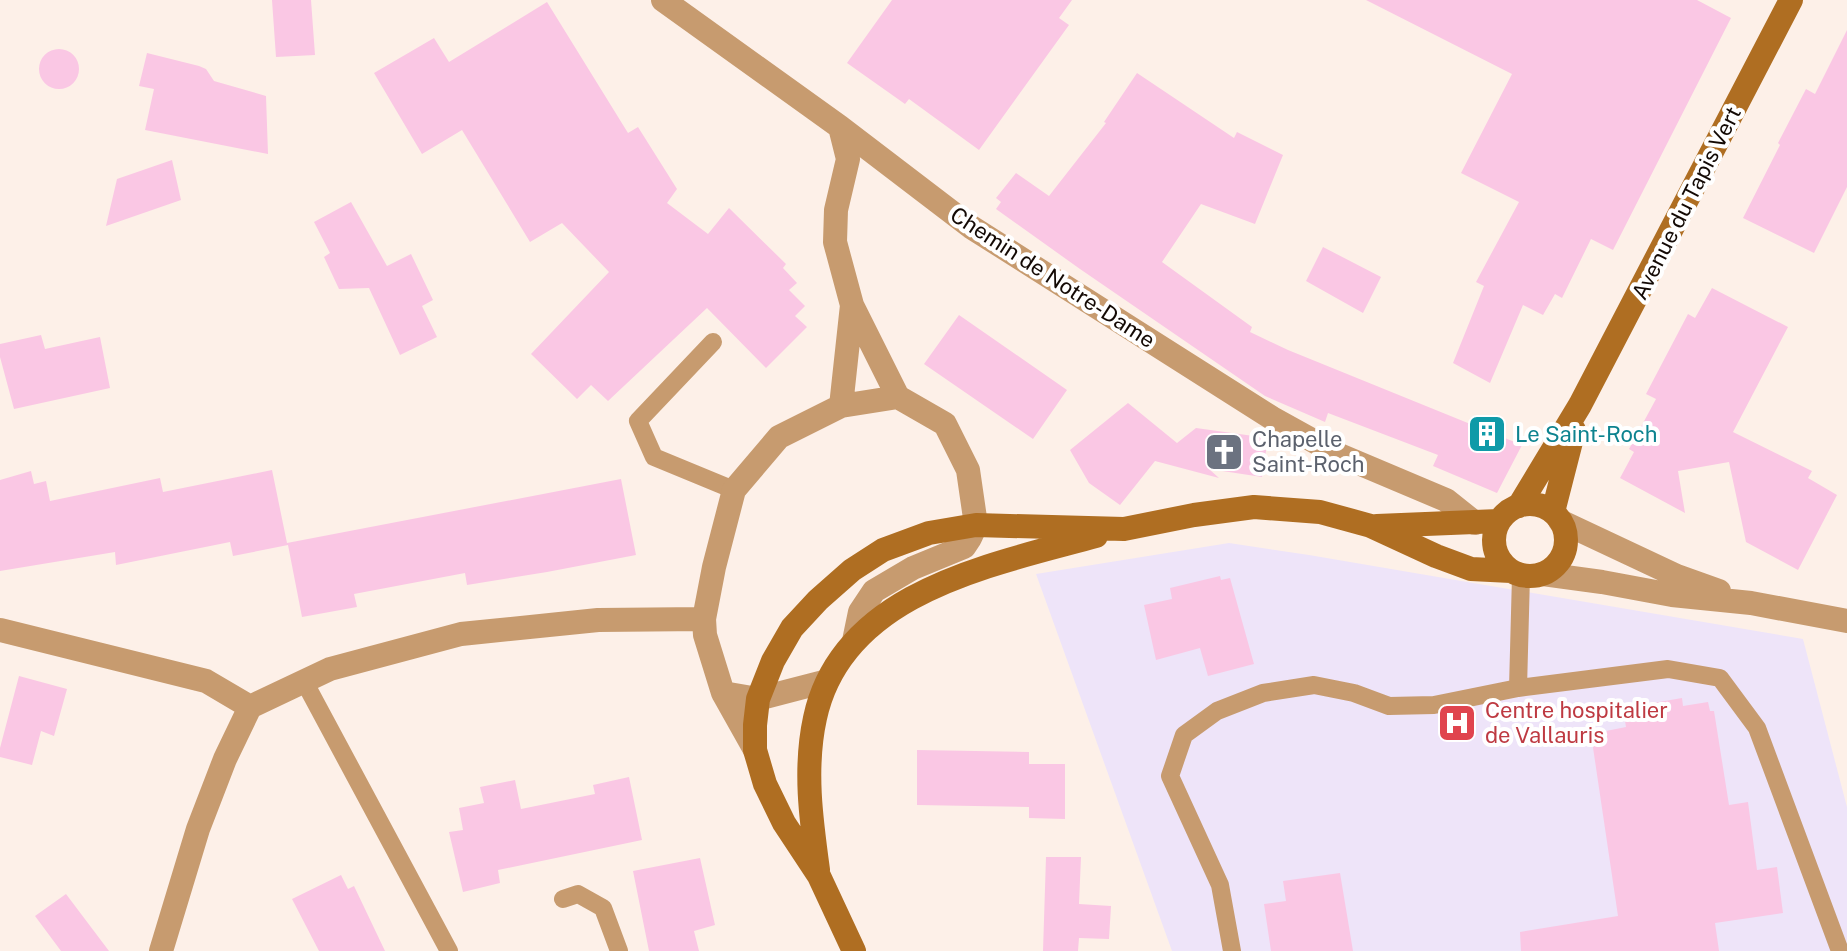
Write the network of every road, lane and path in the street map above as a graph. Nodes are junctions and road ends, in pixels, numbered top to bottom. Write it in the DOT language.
graph roads {
  1 [pos="663,0"];
  2 [pos="1791,0"];
  3 [pos="840,127"];
  4 [pos="852,305"];
  5 [pos="713,342"];
  6 [pos="898,397"];
  7 [pos="1580,405"];
  8 [pos="841,406"];
  9 [pos="734,490"];
  10 [pos="1519,506"];
  11 [pos="1557,516"];
  12 [pos="1499,521"];
  13 [pos="1475,523"];
  14 [pos="976,525"];
  15 [pos="1371,526"];
  16 [pos="1124,529"];
  17 [pos="1525,574"];
  18 [pos="1751,603"];
  19 [pos="704,619"];
  20 [pos="1847,621"];
  21 [pos="0,630"];
  22 [pos="854,641"];
  23 [pos="304,681"];
  24 [pos="827,681"];
  25 [pos="1518,688"];
  26 [pos="723,693"];
  27 [pos="758,699"];
  28 [pos="250,707"];
  29 [pos="755,750"];
  30 [pos="819,876"];
  31 [pos="563,899"];
  32 [pos="161,951"];
  33 [pos="449,951"];
  34 [pos="619,951"];
  35 [pos="854,951"];
  36 [pos="1232,951"];
  37 [pos="1840,951"];
  1 -- 3 [label="street, Chemin de Notre-Dame"];
  2 -- 7 [label="main road, Avenue du Tapis Vert"];
  3 -- 4 [label="street"];
  3 -- 13 [label="street, Chemin de Notre-Dame"];
  4 -- 6 [label="street"];
  4 -- 8 [label="street"];
  5 -- 9 [label="lane"];
  6 -- 8 [label="street"];
  6 -- 14 [label="street"];
  7 -- 10 [label="main road, Avenue du Tapis Vert"];
  7 -- 11 [label="main road, Avenue du Tapis Vert"];
  8 -- 9 [label="street"];
  9 -- 19 [label="street"];
  10 -- 11 [label="main road"];
  10 -- 12 [label="main road"];
  11 -- 17 [label="main road"];
  11 -- 18 [label="street"];
  12 -- 13 [label="main road"];
  12 -- 17 [label="main road"];
  13 -- 15 [label="main road"];
  14 -- 16 [label="main road"];
  14 -- 22 [label="street"];
  14 -- 27 [label="main road"];
  15 -- 16 [label="main road"];
  15 -- 17 [label="main road"];
  16 -- 22 [label="main road"];
  17 -- 18 [label="street"];
  17 -- 25 [label="lane"];
  18 -- 20 [label="street"];
  19 -- 23 [label="street"];
  19 -- 26 [label="street"];
  21 -- 28 [label="street"];
  22 -- 24 [label="main road"];
  23 -- 28 [label="street"];
  23 -- 33 [label="lane"];
  24 -- 27 [label="street"];
  24 -- 30 [label="main road"];
  25 -- 36 [label="lane"];
  25 -- 37 [label="lane"];
  26 -- 27 [label="street"];
  26 -- 29 [label="street"];
  27 -- 29 [label="main road"];
  28 -- 32 [label="street"];
  29 -- 30 [label="main road"];
  30 -- 35 [label="main road"];
  31 -- 34 [label="lane"];
}
